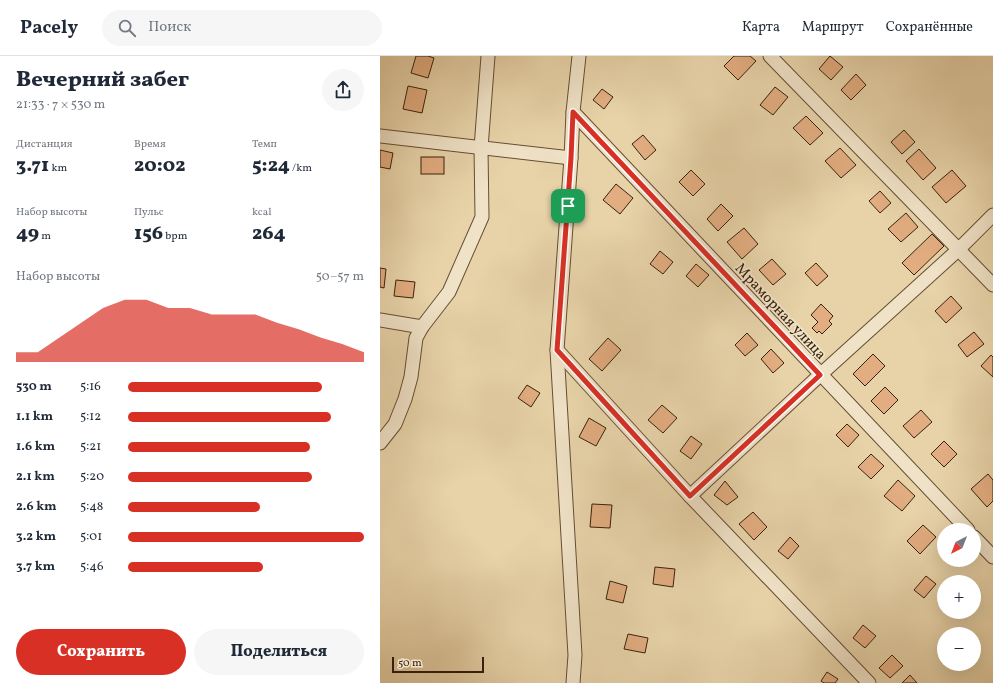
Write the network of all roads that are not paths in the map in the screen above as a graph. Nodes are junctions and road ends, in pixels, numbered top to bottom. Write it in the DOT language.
graph roads {
  1 [pos="488,56"];
  2 [pos="579,56"];
  3 [pos="770,56"];
  4 [pos="573,112"];
  5 [pos="380,136"];
  6 [pos="481,148"];
  7 [pos="571,158"];
  8 [pos="993,215"];
  9 [pos="958,250"];
  10 [pos="993,285"];
  11 [pos="380,320"];
  12 [pos="422,327"];
  13 [pos="557,350"];
  14 [pos="820,375"];
  15 [pos="380,443"];
  16 [pos="690,496"];
  17 [pos="961,523"];
  18 [pos="981,544"];
  19 [pos="993,557"];
  20 [pos="573,683"];
  21 [pos="869,683"];
  1 -- 6 [label="street"];
  2 -- 4 [label="street"];
  3 -- 9 [label="street"];
  4 -- 7 [label="street"];
  4 -- 14 [label="street, Мраморная улица"];
  5 -- 6 [label="street"];
  6 -- 7 [label="street"];
  6 -- 12 [label="street"];
  7 -- 13 [label="street"];
  8 -- 9 [label="street"];
  9 -- 10 [label="street"];
  9 -- 14 [label="street"];
  11 -- 12 [label="street"];
  12 -- 15 [label="street"];
  13 -- 16 [label="street"];
  13 -- 20 [label="street"];
  14 -- 16 [label="street"];
  14 -- 17 [label="street, Мраморная улица"];
  16 -- 21 [label="street"];
  18 -- 19 [label="street"];
}
